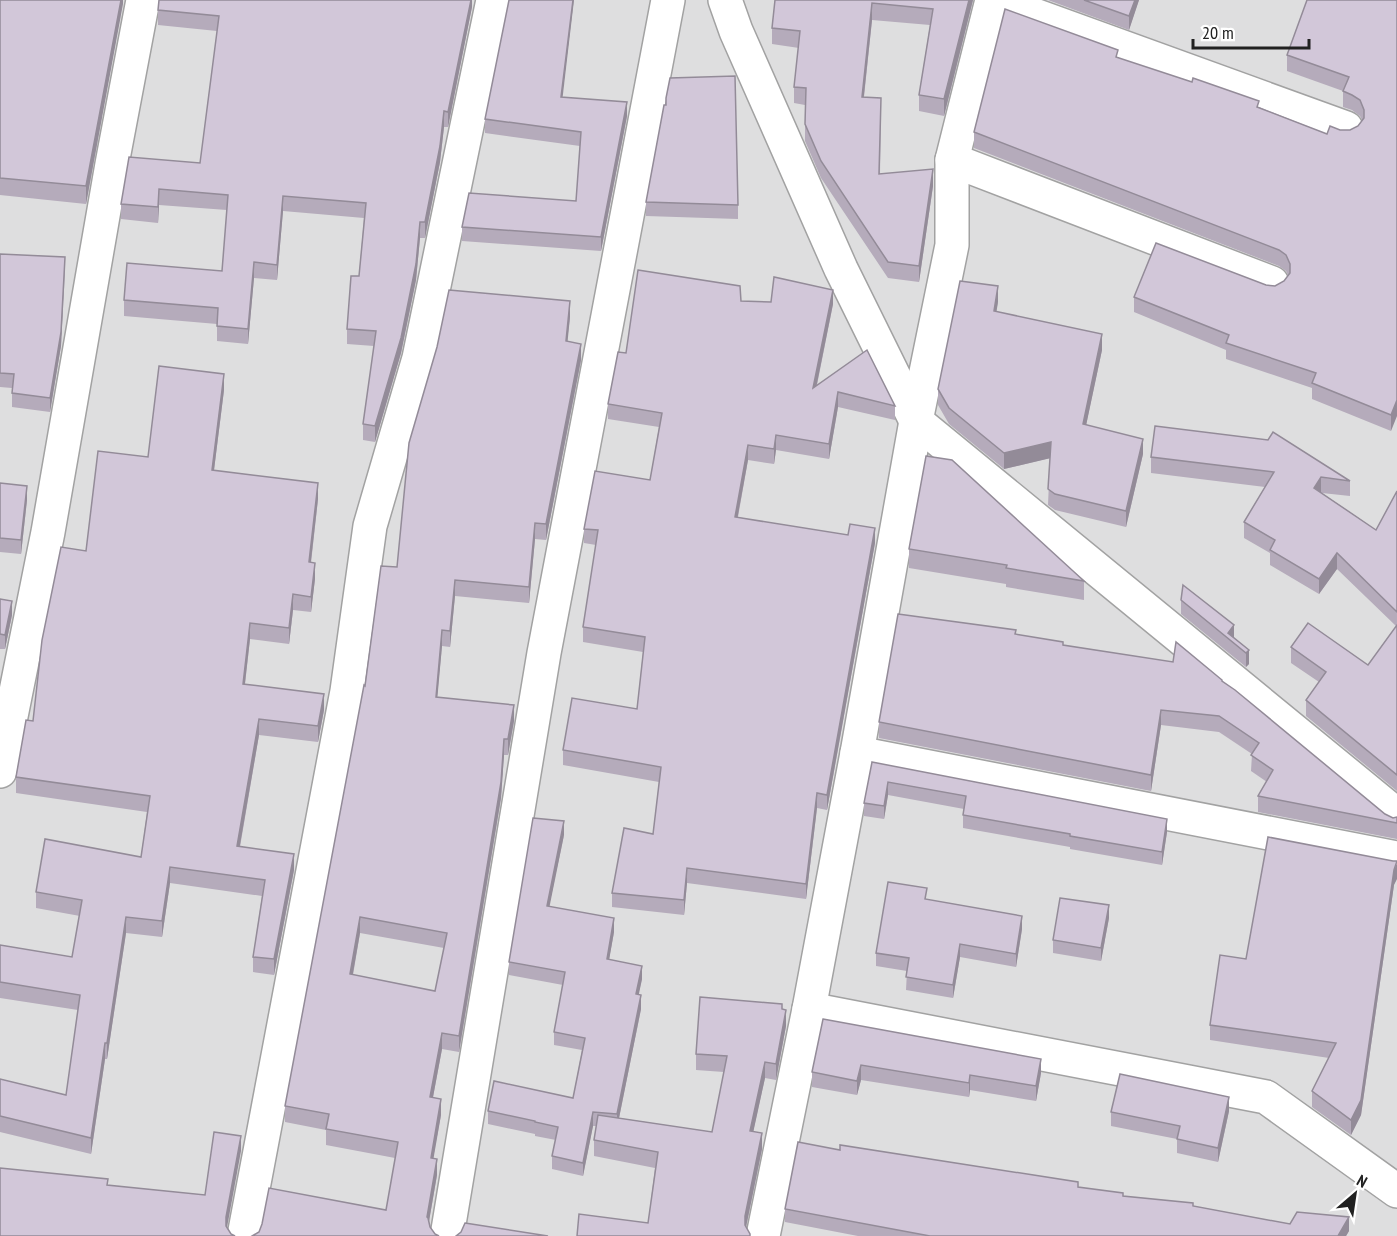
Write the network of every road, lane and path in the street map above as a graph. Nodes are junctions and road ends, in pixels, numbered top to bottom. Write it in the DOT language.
graph roads {
  1 [pos="143,0"];
  2 [pos="493,0"];
  3 [pos="668,0"];
  4 [pos="725,0"];
  5 [pos="993,0"];
  6 [pos="1346,128"];
  7 [pos="952,160"];
  8 [pos="1272,283"];
  9 [pos="916,421"];
  10 [pos="857,753"];
  11 [pos="0,771"];
  12 [pos="1397,815"];
  13 [pos="1397,858"];
  14 [pos="809,1009"];
  15 [pos="1397,1191"];
  16 [pos="244,1236"];
  17 [pos="447,1236"];
  18 [pos="763,1236"];
  1 -- 11 [label="street"];
  2 -- 16 [label="street"];
  3 -- 17 [label="street"];
  4 -- 9 [label="street"];
  5 -- 6 [label="street"];
  5 -- 7 [label="street"];
  7 -- 8 [label="street"];
  7 -- 9 [label="street"];
  9 -- 10 [label="street"];
  9 -- 12 [label="street"];
  10 -- 13 [label="street"];
  10 -- 14 [label="street"];
  14 -- 15 [label="street"];
  14 -- 18 [label="street"];
}
